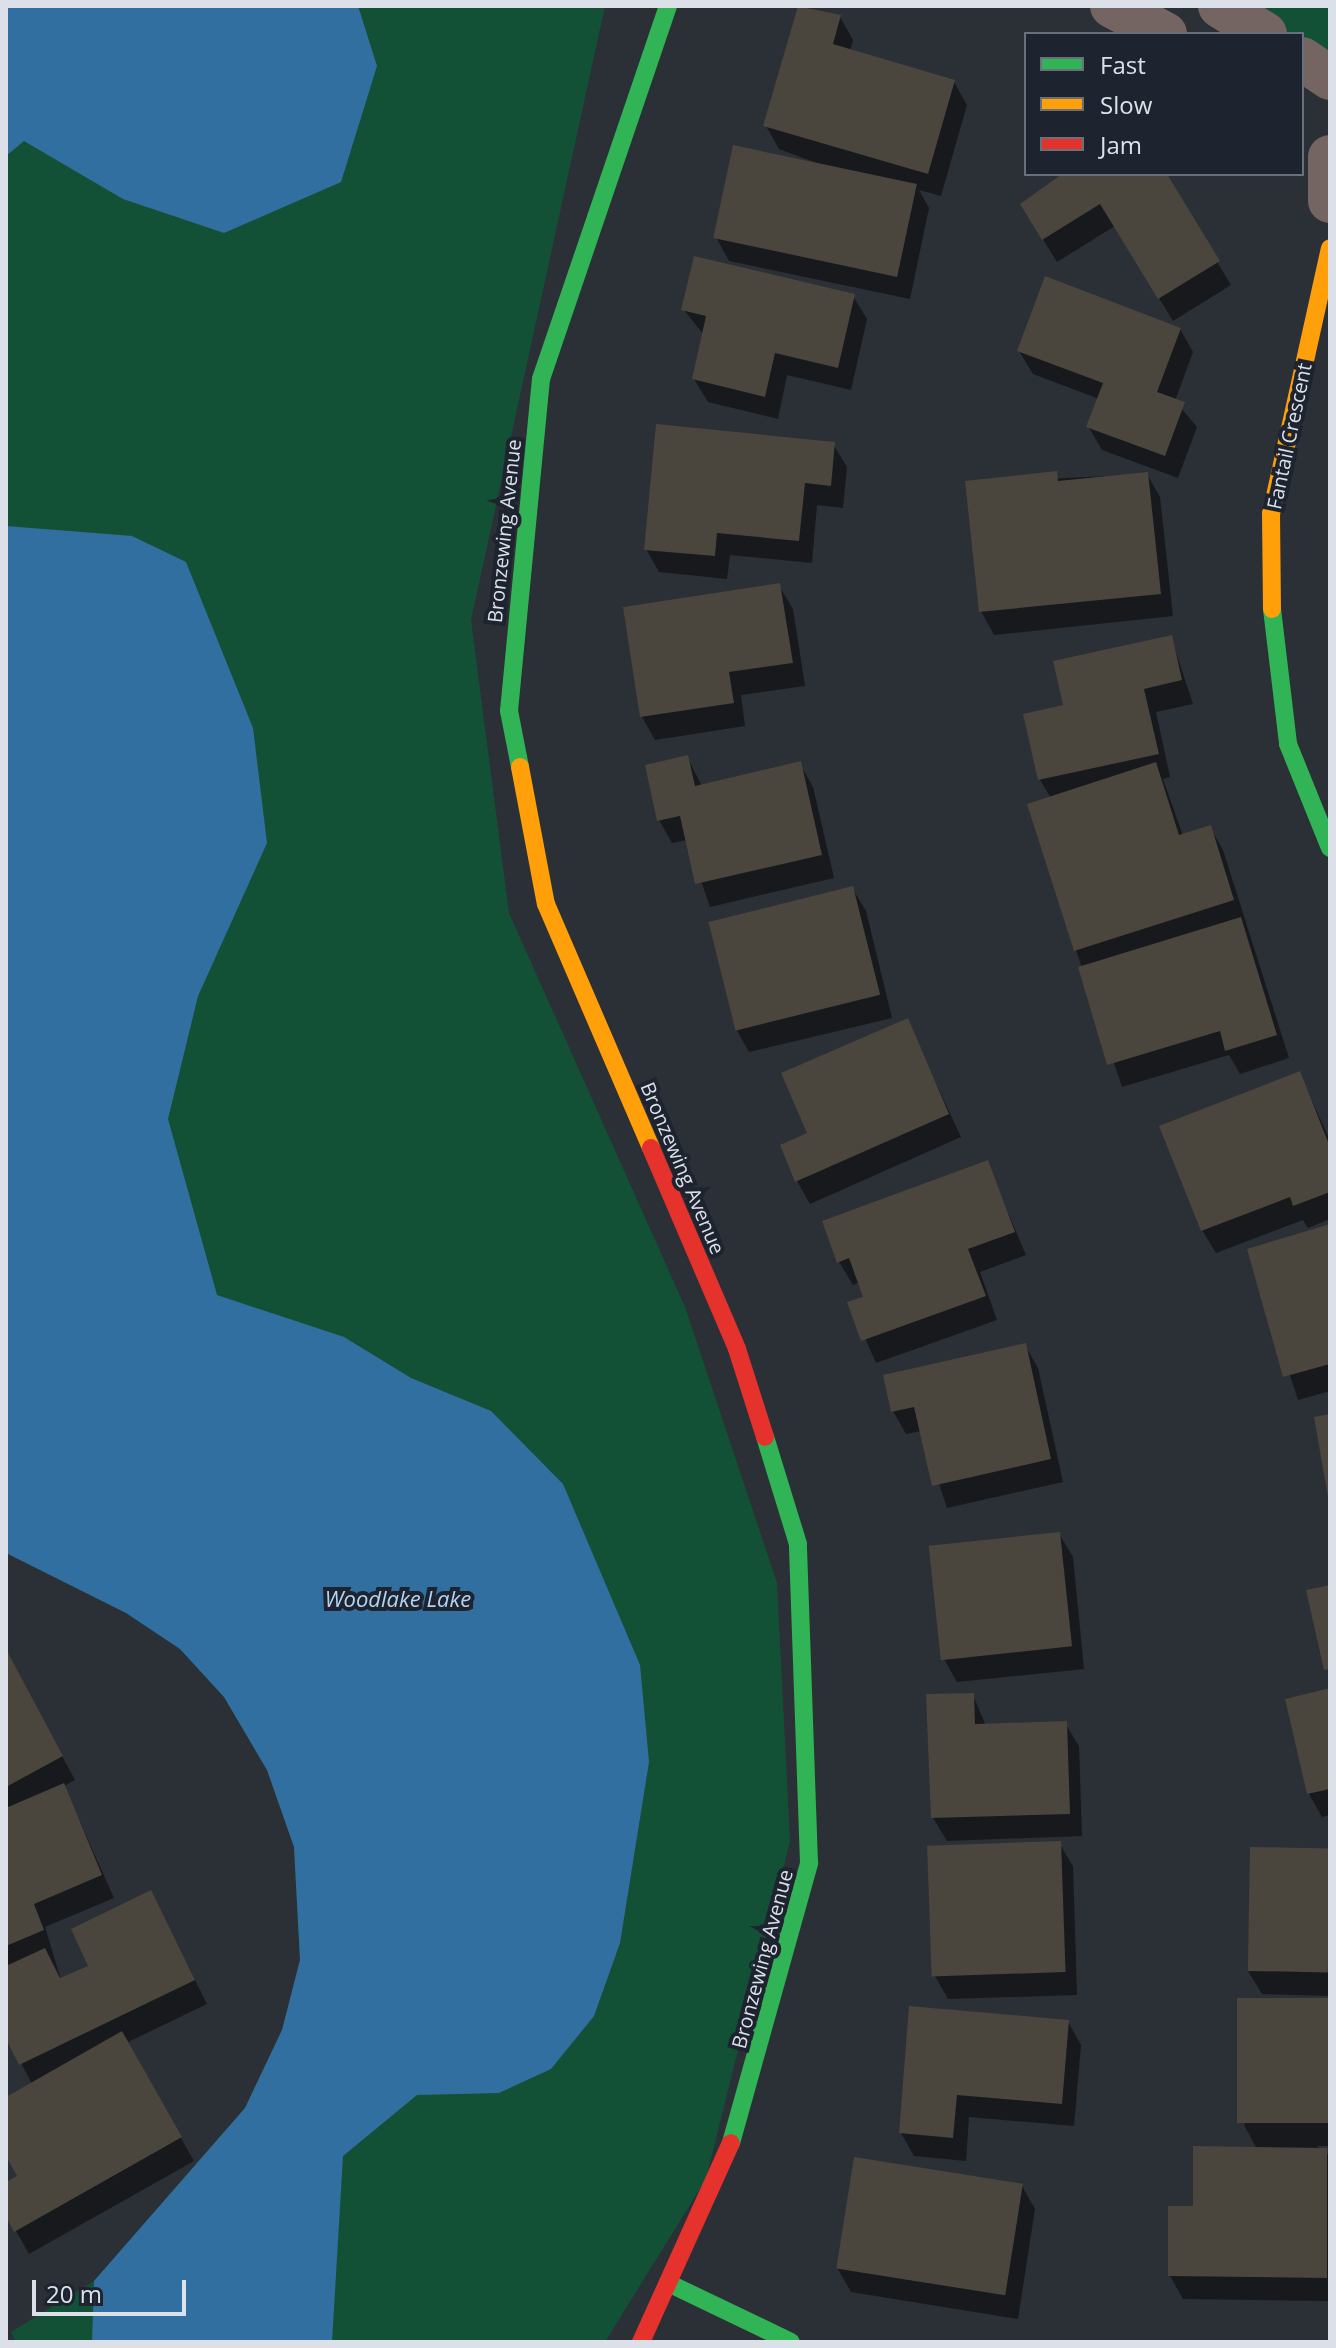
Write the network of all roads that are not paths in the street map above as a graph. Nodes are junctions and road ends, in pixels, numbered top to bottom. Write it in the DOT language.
graph roads {
  1 [pos="668,6"];
  2 [pos="1112,6"];
  3 [pos="1220,6"];
  4 [pos="1161,32"];
  5 [pos="1262,32"];
  6 [pos="1304,60"];
  7 [pos="1330,78"];
  8 [pos="1304,138"];
  9 [pos="1330,157"];
  10 [pos="1330,201"];
  11 [pos="1330,248"];
  12 [pos="1319,338"];
  13 [pos="1330,848"];
  14 [pos="668,2283"];
  15 [pos="641,2342"];
  16 [pos="791,2342"];
  1 -- 14 [label="street, Bronzewing Avenue"];
  2 -- 4 [label="street"];
  3 -- 5 [label="street"];
  6 -- 7 [label="street"];
  8 -- 9 [label="street"];
  9 -- 10 [label="street"];
  11 -- 12 [label="street, Fantail Crescent"];
  12 -- 13 [label="street, Fantail Crescent"];
  14 -- 15 [label="street, Bronzewing Avenue"];
  14 -- 16 [label="street"];
}
